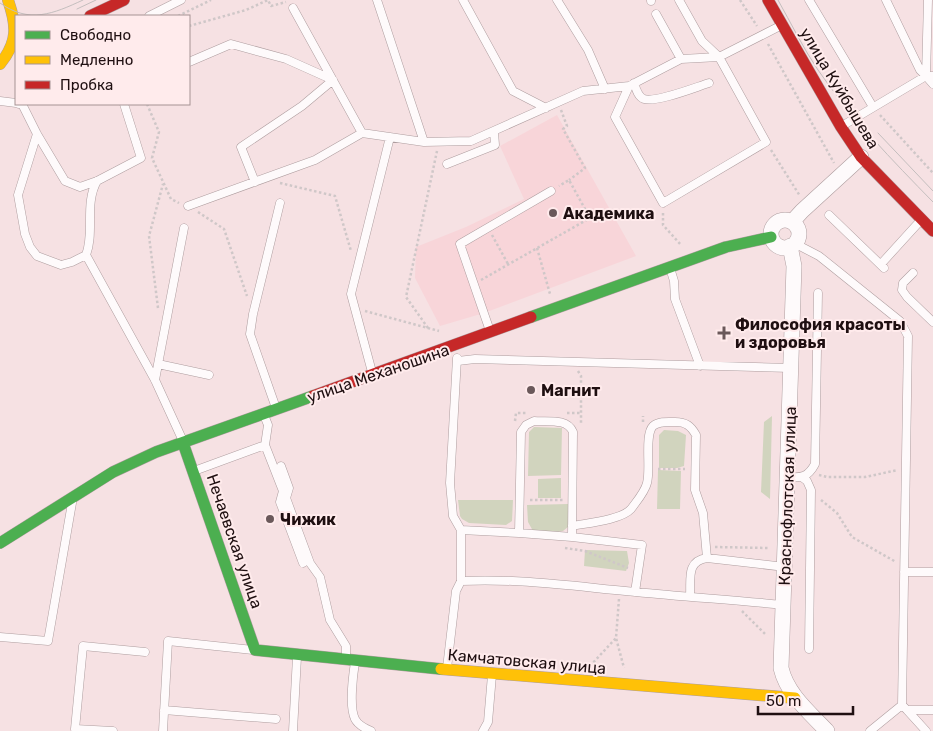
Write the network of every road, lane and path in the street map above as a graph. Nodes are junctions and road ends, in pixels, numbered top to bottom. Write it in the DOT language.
graph roads {
  1 [pos="8,0"];
  2 [pos="124,0"];
  3 [pos="181,0"];
  4 [pos="210,0"];
  5 [pos="268,0"];
  6 [pos="377,0"];
  7 [pos="463,0"];
  8 [pos="557,0"];
  9 [pos="679,0"];
  10 [pos="740,0"];
  11 [pos="768,0"];
  12 [pos="808,0"];
  13 [pos="886,0"];
  14 [pos="928,0"];
  15 [pos="293,8"];
  16 [pos="656,14"];
  17 [pos="92,15"];
  18 [pos="151,15"];
  19 [pos="180,15"];
  20 [pos="782,25"];
  21 [pos="190,26"];
  22 [pos="763,35"];
  23 [pos="13,51"];
  24 [pos="719,58"];
  25 [pos="681,59"];
  26 [pos="190,62"];
  27 [pos="0,64"];
  28 [pos="930,76"];
  29 [pos="333,80"];
  30 [pos="709,83"];
  31 [pos="632,84"];
  32 [pos="933,84"];
  33 [pos="605,89"];
  34 [pos="0,100"];
  35 [pos="558,102"];
  36 [pos="15,103"];
  37 [pos="23,105"];
  38 [pos="124,105"];
  39 [pos="148,105"];
  40 [pos="873,107"];
  41 [pos="546,108"];
  42 [pos="841,127"];
  43 [pos="494,132"];
  44 [pos="362,133"];
  45 [pos="37,134"];
  46 [pos="390,137"];
  47 [pos="424,142"];
  48 [pos="439,142"];
  49 [pos="766,142"];
  50 [pos="861,157"];
  51 [pos="447,164"];
  52 [pos="836,166"];
  53 [pos="933,173"];
  54 [pos="264,179"];
  55 [pos="569,180"];
  56 [pos="97,181"];
  57 [pos="255,182"];
  58 [pos="163,184"];
  59 [pos="551,191"];
  60 [pos="800,196"];
  61 [pos="280,203"];
  62 [pos="663,203"];
  63 [pos="188,206"];
  64 [pos="829,214"];
  65 [pos="921,220"];
  66 [pos="792,222"];
  67 [pos="488,227"];
  68 [pos="184,228"];
  69 [pos="933,231"];
  70 [pos="771,237"];
  71 [pos="792,244"];
  72 [pos="682,246"];
  73 [pos="537,248"];
  74 [pos="86,255"];
  75 [pos="508,264"];
  76 [pos="670,267"];
  77 [pos="356,270"];
  78 [pos="913,273"];
  79 [pos="473,284"];
  80 [pos="550,294"];
  81 [pos="818,294"];
  82 [pos="356,309"];
  83 [pos="253,314"];
  84 [pos="158,315"];
  85 [pos="933,322"];
  86 [pos="428,328"];
  87 [pos="443,332"];
  88 [pos="491,333"];
  89 [pos="453,346"];
  90 [pos="458,361"];
  91 [pos="158,364"];
  92 [pos="700,366"];
  93 [pos="791,368"];
  94 [pos="575,370"];
  95 [pos="209,375"];
  96 [pos="373,375"];
  97 [pos="155,380"];
  98 [pos="276,409"];
  99 [pos="264,413"];
  100 [pos="534,413"];
  101 [pos="562,413"];
  102 [pos="581,413"];
  103 [pos="643,416"];
  104 [pos="515,423"];
  105 [pos="643,425"];
  106 [pos="580,432"];
  107 [pos="183,443"];
  108 [pos="265,445"];
  109 [pos="281,466"];
  110 [pos="649,469"];
  111 [pos="696,470"];
  112 [pos="906,470"];
  113 [pos="194,471"];
  114 [pos="810,473"];
  115 [pos="795,478"];
  116 [pos="812,493"];
  117 [pos="73,497"];
  118 [pos="520,500"];
  119 [pos="572,500"];
  120 [pos="572,526"];
  121 [pos="460,530"];
  122 [pos="519,533"];
  123 [pos="572,537"];
  124 [pos="0,543"];
  125 [pos="714,547"];
  126 [pos="769,548"];
  127 [pos="571,549"];
  128 [pos="707,558"];
  129 [pos="303,563"];
  130 [pos="785,567"];
  131 [pos="904,570"];
  132 [pos="639,572"];
  133 [pos="933,572"];
  134 [pos="461,581"];
  135 [pos="619,590"];
  136 [pos="636,592"];
  137 [pos="690,596"];
  138 [pos="731,599"];
  139 [pos="784,605"];
  140 [pos="765,634"];
  141 [pos="0,637"];
  142 [pos="616,638"];
  143 [pos="809,649"];
  144 [pos="256,650"];
  145 [pos="145,652"];
  146 [pos="297,655"];
  147 [pos="351,661"];
  148 [pos="590,666"];
  149 [pos="447,670"];
  150 [pos="624,670"];
  151 [pos="492,675"];
  152 [pos="796,698"];
  153 [pos="904,708"];
  154 [pos="164,710"];
  155 [pos="933,710"];
  156 [pos="276,718"];
  157 [pos="113,731"];
  158 [pos="163,731"];
  159 [pos="293,731"];
  160 [pos="371,731"];
  161 [pos="483,731"];
  162 [pos="827,731"];
  163 [pos="870,731"];
  164 [pos="926,731"];
  1 -- 23 [label="street"];
  2 -- 17 [label="street"];
  3 -- 18 [label="lane"];
  4 -- 19 [label="path"];
  5 -- 15 [label="path"];
  5 -- 21 [label="path"];
  6 -- 47 [label="lane"];
  7 -- 41 [label="lane"];
  8 -- 33 [label="lane"];
  9 -- 24 [label="lane"];
  10 -- 22 [label="path"];
  11 -- 20 [label="street, улица Куйбышева"];
  12 -- 40 [label="lane"];
  13 -- 28 [label="lane"];
  14 -- 28 [label="lane"];
  15 -- 29 [label="lane"];
  16 -- 25 [label="lane"];
  20 -- 22 [label="lane"];
  20 -- 42 [label="street, улица Куйбышева"];
  22 -- 24 [label="lane"];
  22 -- 52 [label="path"];
  23 -- 27 [label="street"];
  24 -- 25 [label="lane"];
  24 -- 49 [label="lane"];
  25 -- 31 [label="lane"];
  26 -- 29 [label="lane"];
  28 -- 32 [label="lane"];
  28 -- 40 [label="lane"];
  29 -- 44 [label="lane"];
  29 -- 57 [label="lane"];
  30 -- 31 [label="lane"];
  31 -- 33 [label="lane"];
  31 -- 62 [label="lane"];
  33 -- 35 [label="lane"];
  34 -- 36 [label="lane"];
  35 -- 41 [label="lane"];
  35 -- 55 [label="path"];
  37 -- 45 [label="lane"];
  38 -- 56 [label="lane"];
  39 -- 58 [label="path"];
  40 -- 42 [label="lane"];
  40 -- 53 [label="path"];
  41 -- 43 [label="lane"];
  42 -- 50 [label="street, улица Куйбышева"];
  43 -- 48 [label="lane"];
  43 -- 51 [label="lane"];
  44 -- 46 [label="lane"];
  44 -- 54 [label="lane"];
  45 -- 56 [label="lane"];
  45 -- 74 [label="lane"];
  46 -- 47 [label="lane"];
  46 -- 77 [label="lane"];
  47 -- 48 [label="lane"];
  48 -- 86 [label="path"];
  49 -- 60 [label="path"];
  49 -- 62 [label="lane"];
  50 -- 65 [label="street, улица Куйбышева"];
  50 -- 66 [label="street"];
  54 -- 57 [label="lane"];
  54 -- 77 [label="path"];
  55 -- 59 [label="path"];
  55 -- 73 [label="path"];
  56 -- 74 [label="lane"];
  57 -- 63 [label="lane"];
  58 -- 63 [label="path"];
  58 -- 84 [label="path"];
  59 -- 67 [label="lane"];
  61 -- 83 [label="lane"];
  62 -- 72 [label="path"];
  63 -- 83 [label="path"];
  64 -- 65 [label="lane"];
  65 -- 69 [label="street, улица Куйбышева"];
  66 -- 70 [label="street"];
  66 -- 71 [label="street"];
  67 -- 75 [label="path"];
  67 -- 79 [label="lane"];
  68 -- 91 [label="lane"];
  70 -- 71 [label="street"];
  70 -- 76 [label="street, улица Механошина"];
  71 -- 93 [label="street, Краснофлотская улица"];
  71 -- 112 [label="lane"];
  73 -- 75 [label="path"];
  73 -- 80 [label="path"];
  74 -- 97 [label="lane"];
  75 -- 79 [label="path"];
  76 -- 88 [label="street, улица Механошина"];
  76 -- 92 [label="lane"];
  77 -- 82 [label="lane"];
  78 -- 85 [label="lane"];
  79 -- 88 [label="lane"];
  81 -- 114 [label="lane"];
  82 -- 86 [label="path"];
  82 -- 96 [label="lane"];
  83 -- 98 [label="lane"];
  86 -- 87 [label="path"];
  88 -- 89 [label="street, улица Механошина"];
  89 -- 90 [label="lane"];
  89 -- 96 [label="street, улица Механошина"];
  90 -- 92 [label="lane"];
  90 -- 121 [label="lane"];
  91 -- 95 [label="lane"];
  91 -- 97 [label="lane"];
  92 -- 93 [label="lane"];
  93 -- 115 [label="street, Краснофлотская улица"];
  94 -- 102 [label="path"];
  96 -- 98 [label="street, улица Механошина"];
  97 -- 107 [label="lane"];
  98 -- 99 [label="street, улица Механошина"];
  99 -- 107 [label="street, улица Механошина"];
  99 -- 108 [label="lane"];
  100 -- 104 [label="path"];
  101 -- 102 [label="path"];
  102 -- 106 [label="path"];
  103 -- 105 [label="path"];
  107 -- 113 [label="street, Нечаевская улица"];
  107 -- 117 [label="street, улица Механошина"];
  108 -- 113 [label="lane"];
  108 -- 129 [label="lane"];
  109 -- 147 [label="lane"];
  110 -- 111 [label="path"];
  110 -- 111 [label="lane"];
  110 -- 120 [label="lane"];
  111 -- 128 [label="lane"];
  112 -- 114 [label="path"];
  112 -- 131 [label="lane"];
  113 -- 144 [label="street, Нечаевская улица"];
  114 -- 115 [label="lane"];
  115 -- 116 [label="lane"];
  115 -- 130 [label="street, Краснофлотская улица"];
  116 -- 131 [label="path"];
  116 -- 143 [label="lane"];
  117 -- 124 [label="street, улица Механошина"];
  117 -- 141 [label="lane"];
  118 -- 119 [label="path"];
  118 -- 119 [label="lane"];
  118 -- 122 [label="lane"];
  119 -- 120 [label="lane"];
  120 -- 123 [label="lane"];
  121 -- 122 [label="lane"];
  121 -- 134 [label="lane"];
  122 -- 123 [label="lane"];
  123 -- 132 [label="lane"];
  125 -- 126 [label="path"];
  127 -- 132 [label="path"];
  128 -- 130 [label="lane"];
  128 -- 137 [label="lane"];
  130 -- 139 [label="street, Краснофлотская улица"];
  131 -- 133 [label="lane"];
  131 -- 153 [label="lane"];
  132 -- 136 [label="lane"];
  134 -- 135 [label="lane"];
  134 -- 149 [label="lane"];
  135 -- 136 [label="lane"];
  135 -- 142 [label="path"];
  136 -- 137 [label="lane"];
  137 -- 138 [label="lane"];
  138 -- 139 [label="lane"];
  138 -- 140 [label="path"];
  139 -- 152 [label="street, Краснофлотская улица"];
  142 -- 148 [label="path"];
  142 -- 150 [label="path"];
  144 -- 146 [label="street, Камчатовская улица"];
  144 -- 154 [label="lane"];
  145 -- 157 [label="lane"];
  146 -- 147 [label="street, Камчатовская улица"];
  146 -- 159 [label="lane"];
  147 -- 149 [label="street, Камчатовская улица"];
  147 -- 160 [label="lane"];
  149 -- 151 [label="street, Камчатовская улица"];
  151 -- 152 [label="street, Камчатовская улица"];
  151 -- 161 [label="lane"];
  152 -- 162 [label="street, Краснофлотская улица"];
  153 -- 155 [label="lane"];
  153 -- 163 [label="lane"];
  153 -- 164 [label="lane"];
  154 -- 156 [label="lane"];
  154 -- 158 [label="lane"];
}
